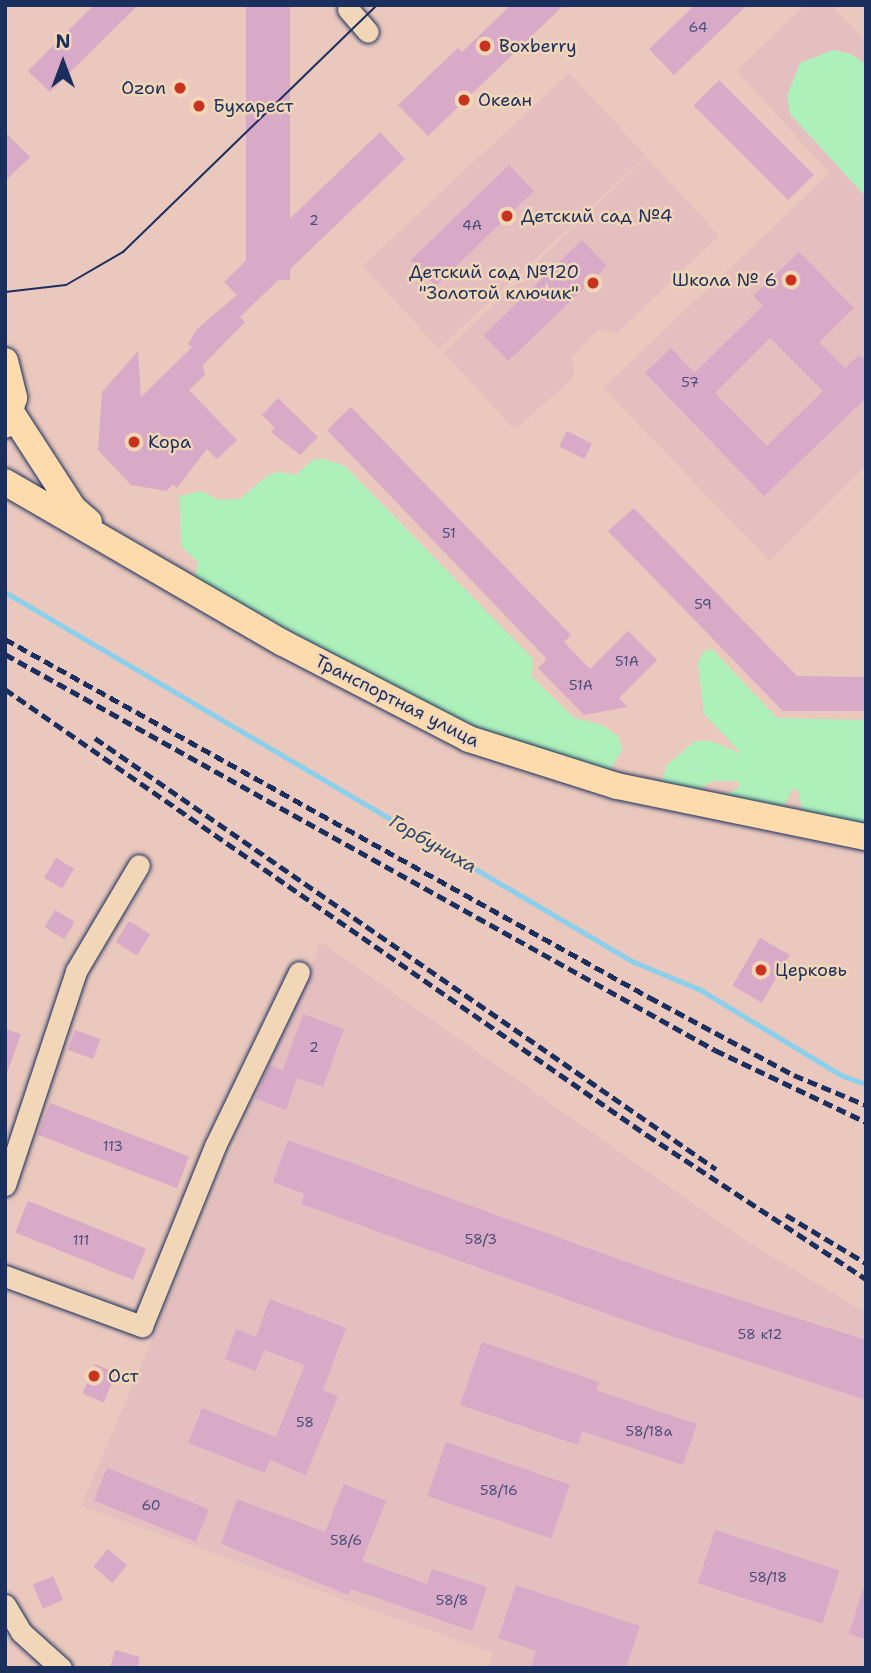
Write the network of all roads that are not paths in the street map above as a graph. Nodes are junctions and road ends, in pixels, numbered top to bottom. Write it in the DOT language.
graph roads {
  1 [pos="348,9"];
  2 [pos="368,32"];
  3 [pos="5,361"];
  4 [pos="8,419"];
  5 [pos="5,482"];
  6 [pos="5,494"];
  7 [pos="65,518"];
  8 [pos="114,545"];
  9 [pos="866,837"];
  10 [pos="139,866"];
  11 [pos="299,972"];
  12 [pos="5,1185"];
  13 [pos="5,1276"];
  14 [pos="5,1605"];
  15 [pos="61,1668"];
  1 -- 2 [label="street"];
  3 -- 4 [label="main road"];
  4 -- 8 [label="main road"];
  5 -- 7 [label="main road"];
  6 -- 7 [label="main road"];
  7 -- 8 [label="main road"];
  8 -- 9 [label="main road, Транспортная улица"];
  10 -- 12 [label="street"];
  11 -- 13 [label="street"];
  14 -- 15 [label="street"];
}
